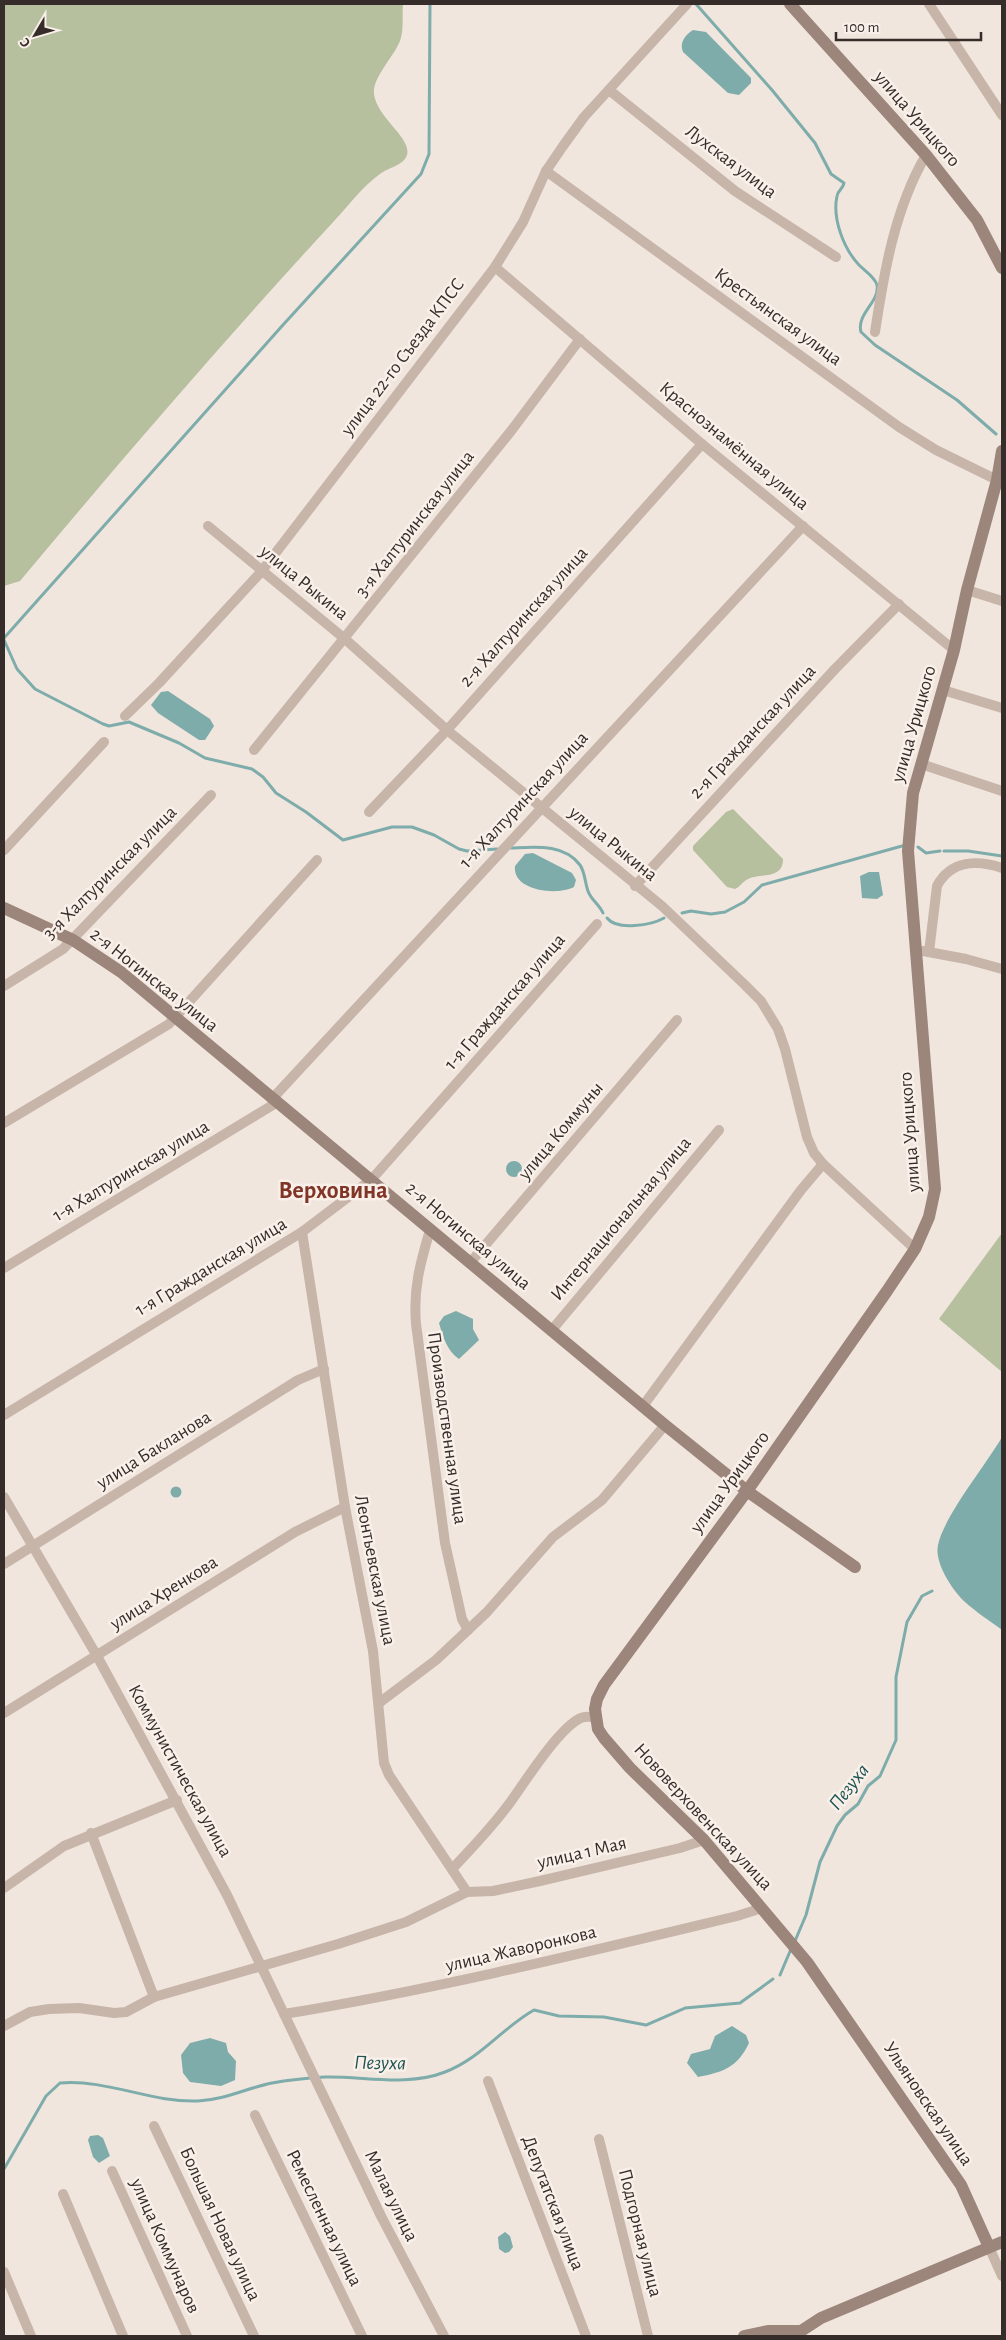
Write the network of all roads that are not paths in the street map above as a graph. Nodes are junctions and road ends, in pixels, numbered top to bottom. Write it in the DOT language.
graph roads {
  1 [pos="687,4"];
  2 [pos="790,4"];
  3 [pos="930,4"];
  4 [pos="609,90"];
  5 [pos="1002,115"];
  6 [pos="926,155"];
  7 [pos="546,171"];
  8 [pos="836,257"];
  9 [pos="1002,265"];
  10 [pos="495,267"];
  11 [pos="875,332"];
  12 [pos="580,340"];
  13 [pos="702,444"];
  14 [pos="1002,451"];
  15 [pos="998,487"];
  16 [pos="208,526"];
  17 [pos="803,526"];
  18 [pos="261,572"];
  19 [pos="967,590"];
  20 [pos="1002,601"];
  21 [pos="899,604"];
  22 [pos="345,639"];
  23 [pos="954,650"];
  24 [pos="942,690"];
  25 [pos="1002,708"];
  26 [pos="125,716"];
  27 [pos="447,730"];
  28 [pos="104,742"];
  29 [pos="254,750"];
  30 [pos="921,764"];
  31 [pos="1002,791"];
  32 [pos="211,795"];
  33 [pos="540,808"];
  34 [pos="369,812"];
  35 [pos="4,850"];
  36 [pos="318,860"];
  37 [pos="1002,868"];
  38 [pos="634,886"];
  39 [pos="4,908"];
  40 [pos="597,924"];
  41 [pos="73,940"];
  42 [pos="914,950"];
  43 [pos="930,952"];
  44 [pos="1002,969"];
  45 [pos="4,986"];
  46 [pos="176,1017"];
  47 [pos="677,1020"];
  48 [pos="274,1101"];
  49 [pos="4,1123"];
  50 [pos="719,1130"];
  51 [pos="823,1164"];
  52 [pos="372,1180"];
  53 [pos="430,1230"];
  54 [pos="302,1232"];
  55 [pos="914,1249"];
  56 [pos="470,1263"];
  57 [pos="4,1268"];
  58 [pos="551,1331"];
  59 [pos="324,1369"];
  60 [pos="642,1406"];
  61 [pos="4,1415"];
  62 [pos="665,1425"];
  63 [pos="747,1491"];
  64 [pos="4,1497"];
  65 [pos="345,1507"];
  66 [pos="34,1545"];
  67 [pos="4,1564"];
  68 [pos="855,1567"];
  69 [pos="468,1630"];
  70 [pos="97,1656"];
  71 [pos="379,1703"];
  72 [pos="4,1713"];
  73 [pos="596,1718"];
  74 [pos="177,1800"];
  75 [pos="91,1833"];
  76 [pos="704,1840"];
  77 [pos="453,1868"];
  78 [pos="4,1888"];
  79 [pos="467,1892"];
  80 [pos="762,1908"];
  81 [pos="807,1962"];
  82 [pos="262,1967"];
  83 [pos="154,1997"];
  84 [pos="284,2014"];
  85 [pos="4,2026"];
  86 [pos="310,2069"];
  87 [pos="488,2081"];
  88 [pos="255,2115"];
  89 [pos="154,2126"];
  90 [pos="599,2139"];
  91 [pos="112,2171"];
  92 [pos="63,2194"];
  93 [pos="1002,2242"];
  94 [pos="990,2248"];
  95 [pos="4,2272"];
  96 [pos="1002,2276"];
  97 [pos="800,2333"];
  98 [pos="31,2336"];
  99 [pos="123,2336"];
  100 [pos="187,2336"];
  101 [pos="254,2336"];
  102 [pos="362,2336"];
  103 [pos="444,2336"];
  104 [pos="586,2336"];
  105 [pos="648,2336"];
  106 [pos="744,2336"];
  1 -- 4 [label="street, улица 22-го Съезда КПСС"];
  2 -- 6 [label="main road, улица Урицкого"];
  3 -- 5 [label="street"];
  4 -- 7 [label="street, улица 22-го Съезда КПСС"];
  4 -- 8 [label="street, Лухская улица"];
  6 -- 9 [label="main road, улица Урицкого"];
  6 -- 11 [label="street"];
  7 -- 10 [label="street, улица 22-го Съезда КПСС"];
  7 -- 15 [label="street, Крестьянская улица"];
  10 -- 12 [label="street, Краснознамённая улица"];
  10 -- 18 [label="street, улица 22-го Съезда КПСС"];
  12 -- 13 [label="street, Краснознамённая улица"];
  12 -- 22 [label="street, 3-я Халтуринская улица"];
  13 -- 17 [label="street, Краснознамённая улица"];
  13 -- 27 [label="street, 2-я Халтуринская улица"];
  14 -- 15 [label="main road, улица Урицкого"];
  15 -- 19 [label="main road, улица Урицкого"];
  16 -- 18 [label="street, улица Рыкина"];
  17 -- 21 [label="street, Краснознамённая улица"];
  17 -- 33 [label="street, 1-я Халтуринская улица"];
  18 -- 22 [label="street, улица Рыкина"];
  18 -- 26 [label="street, улица 22-го Съезда КПСС"];
  19 -- 20 [label="street"];
  19 -- 23 [label="main road, улица Урицкого"];
  21 -- 23 [label="street, Краснознамённая улица"];
  21 -- 38 [label="street, 2-я Гражданская улица"];
  22 -- 27 [label="street, улица Рыкина"];
  22 -- 29 [label="street, 3-я Халтуринская улица"];
  23 -- 24 [label="main road, улица Урицкого"];
  24 -- 25 [label="street"];
  24 -- 30 [label="main road, улица Урицкого"];
  27 -- 33 [label="street, улица Рыкина"];
  27 -- 34 [label="street, 2-я Халтуринская улица"];
  28 -- 35 [label="street"];
  30 -- 31 [label="street"];
  30 -- 42 [label="main road, улица Урицкого"];
  32 -- 41 [label="street, 3-я Халтуринская улица"];
  33 -- 38 [label="street, улица Рыкина"];
  33 -- 48 [label="street, 1-я Халтуринская улица"];
  36 -- 46 [label="street"];
  37 -- 43 [label="street"];
  38 -- 51 [label="street, улица Рыкина"];
  39 -- 41 [label="main road, 2-я Ногинская улица"];
  40 -- 52 [label="street, 1-я Гражданская улица"];
  41 -- 45 [label="street, 3-я Халтуринская улица"];
  41 -- 46 [label="main road, 2-я Ногинская улица"];
  42 -- 43 [label="street"];
  42 -- 55 [label="main road, улица Урицкого"];
  43 -- 44 [label="street"];
  46 -- 48 [label="main road, 2-я Ногинская улица"];
  46 -- 49 [label="street"];
  47 -- 56 [label="street, улица Коммуны"];
  48 -- 52 [label="main road, 2-я Ногинская улица"];
  48 -- 57 [label="street, 1-я Халтуринская улица"];
  50 -- 58 [label="street, Интернациональная улица"];
  51 -- 55 [label="street, улица Рыкина"];
  51 -- 60 [label="street"];
  52 -- 53 [label="main road, 2-я Ногинская улица"];
  52 -- 54 [label="street, 1-я Гражданская улица"];
  53 -- 56 [label="main road, 2-я Ногинская улица"];
  53 -- 69 [label="street, Производственная улица"];
  54 -- 59 [label="street, Леонтьевская улица"];
  54 -- 61 [label="street, 1-я Гражданская улица"];
  55 -- 63 [label="main road, улица Урицкого"];
  56 -- 58 [label="main road, 2-я Ногинская улица"];
  58 -- 60 [label="main road, 2-я Ногинская улица"];
  59 -- 65 [label="street, Леонтьевская улица"];
  59 -- 66 [label="street, улица Бакланова"];
  60 -- 62 [label="main road, 2-я Ногинская улица"];
  62 -- 63 [label="main road, 2-я Ногинская улица"];
  62 -- 69 [label="street"];
  63 -- 68 [label="main road, 2-я Ногинская улица"];
  63 -- 73 [label="main road, улица Урицкого"];
  64 -- 66 [label="street, Коммунистическая улица"];
  65 -- 70 [label="street, улица Хренкова"];
  65 -- 71 [label="street, Леонтьевская улица"];
  66 -- 67 [label="street, улица Бакланова"];
  66 -- 70 [label="street, Коммунистическая улица"];
  69 -- 71 [label="street"];
  70 -- 72 [label="street, улица Хренкова"];
  70 -- 74 [label="street, Коммунистическая улица"];
  71 -- 77 [label="street, Леонтьевская улица"];
  73 -- 76 [label="main road, Нововерховенская улица"];
  73 -- 77 [label="street"];
  74 -- 75 [label="street"];
  74 -- 82 [label="street, Коммунистическая улица"];
  75 -- 78 [label="street"];
  75 -- 83 [label="street"];
  76 -- 79 [label="street, улица 1 Мая"];
  76 -- 80 [label="main road, Нововерховенская улица"];
  77 -- 79 [label="street, Леонтьевская улица"];
  79 -- 82 [label="street"];
  80 -- 81 [label="main road, Нововерховенская улица"];
  80 -- 84 [label="street, улица Жаворонкова"];
  81 -- 94 [label="main road, Ульяновская улица"];
  82 -- 83 [label="street"];
  82 -- 84 [label="street, Коммунистическая улица"];
  83 -- 85 [label="street"];
  84 -- 86 [label="street, Коммунистическая улица"];
  86 -- 103 [label="street, Малая улица"];
  87 -- 104 [label="street, Депутатская улица"];
  88 -- 102 [label="street, Ремесленная улица"];
  89 -- 101 [label="street, Большая Новая улица"];
  90 -- 105 [label="street, Подгорная улица"];
  91 -- 100 [label="street, улица Коммунаров"];
  92 -- 99 [label="street"];
  93 -- 94 [label="main road"];
  94 -- 96 [label="street, Ульяновская улица"];
  94 -- 97 [label="main road"];
  95 -- 98 [label="street"];
  97 -- 106 [label="main road"];
}
